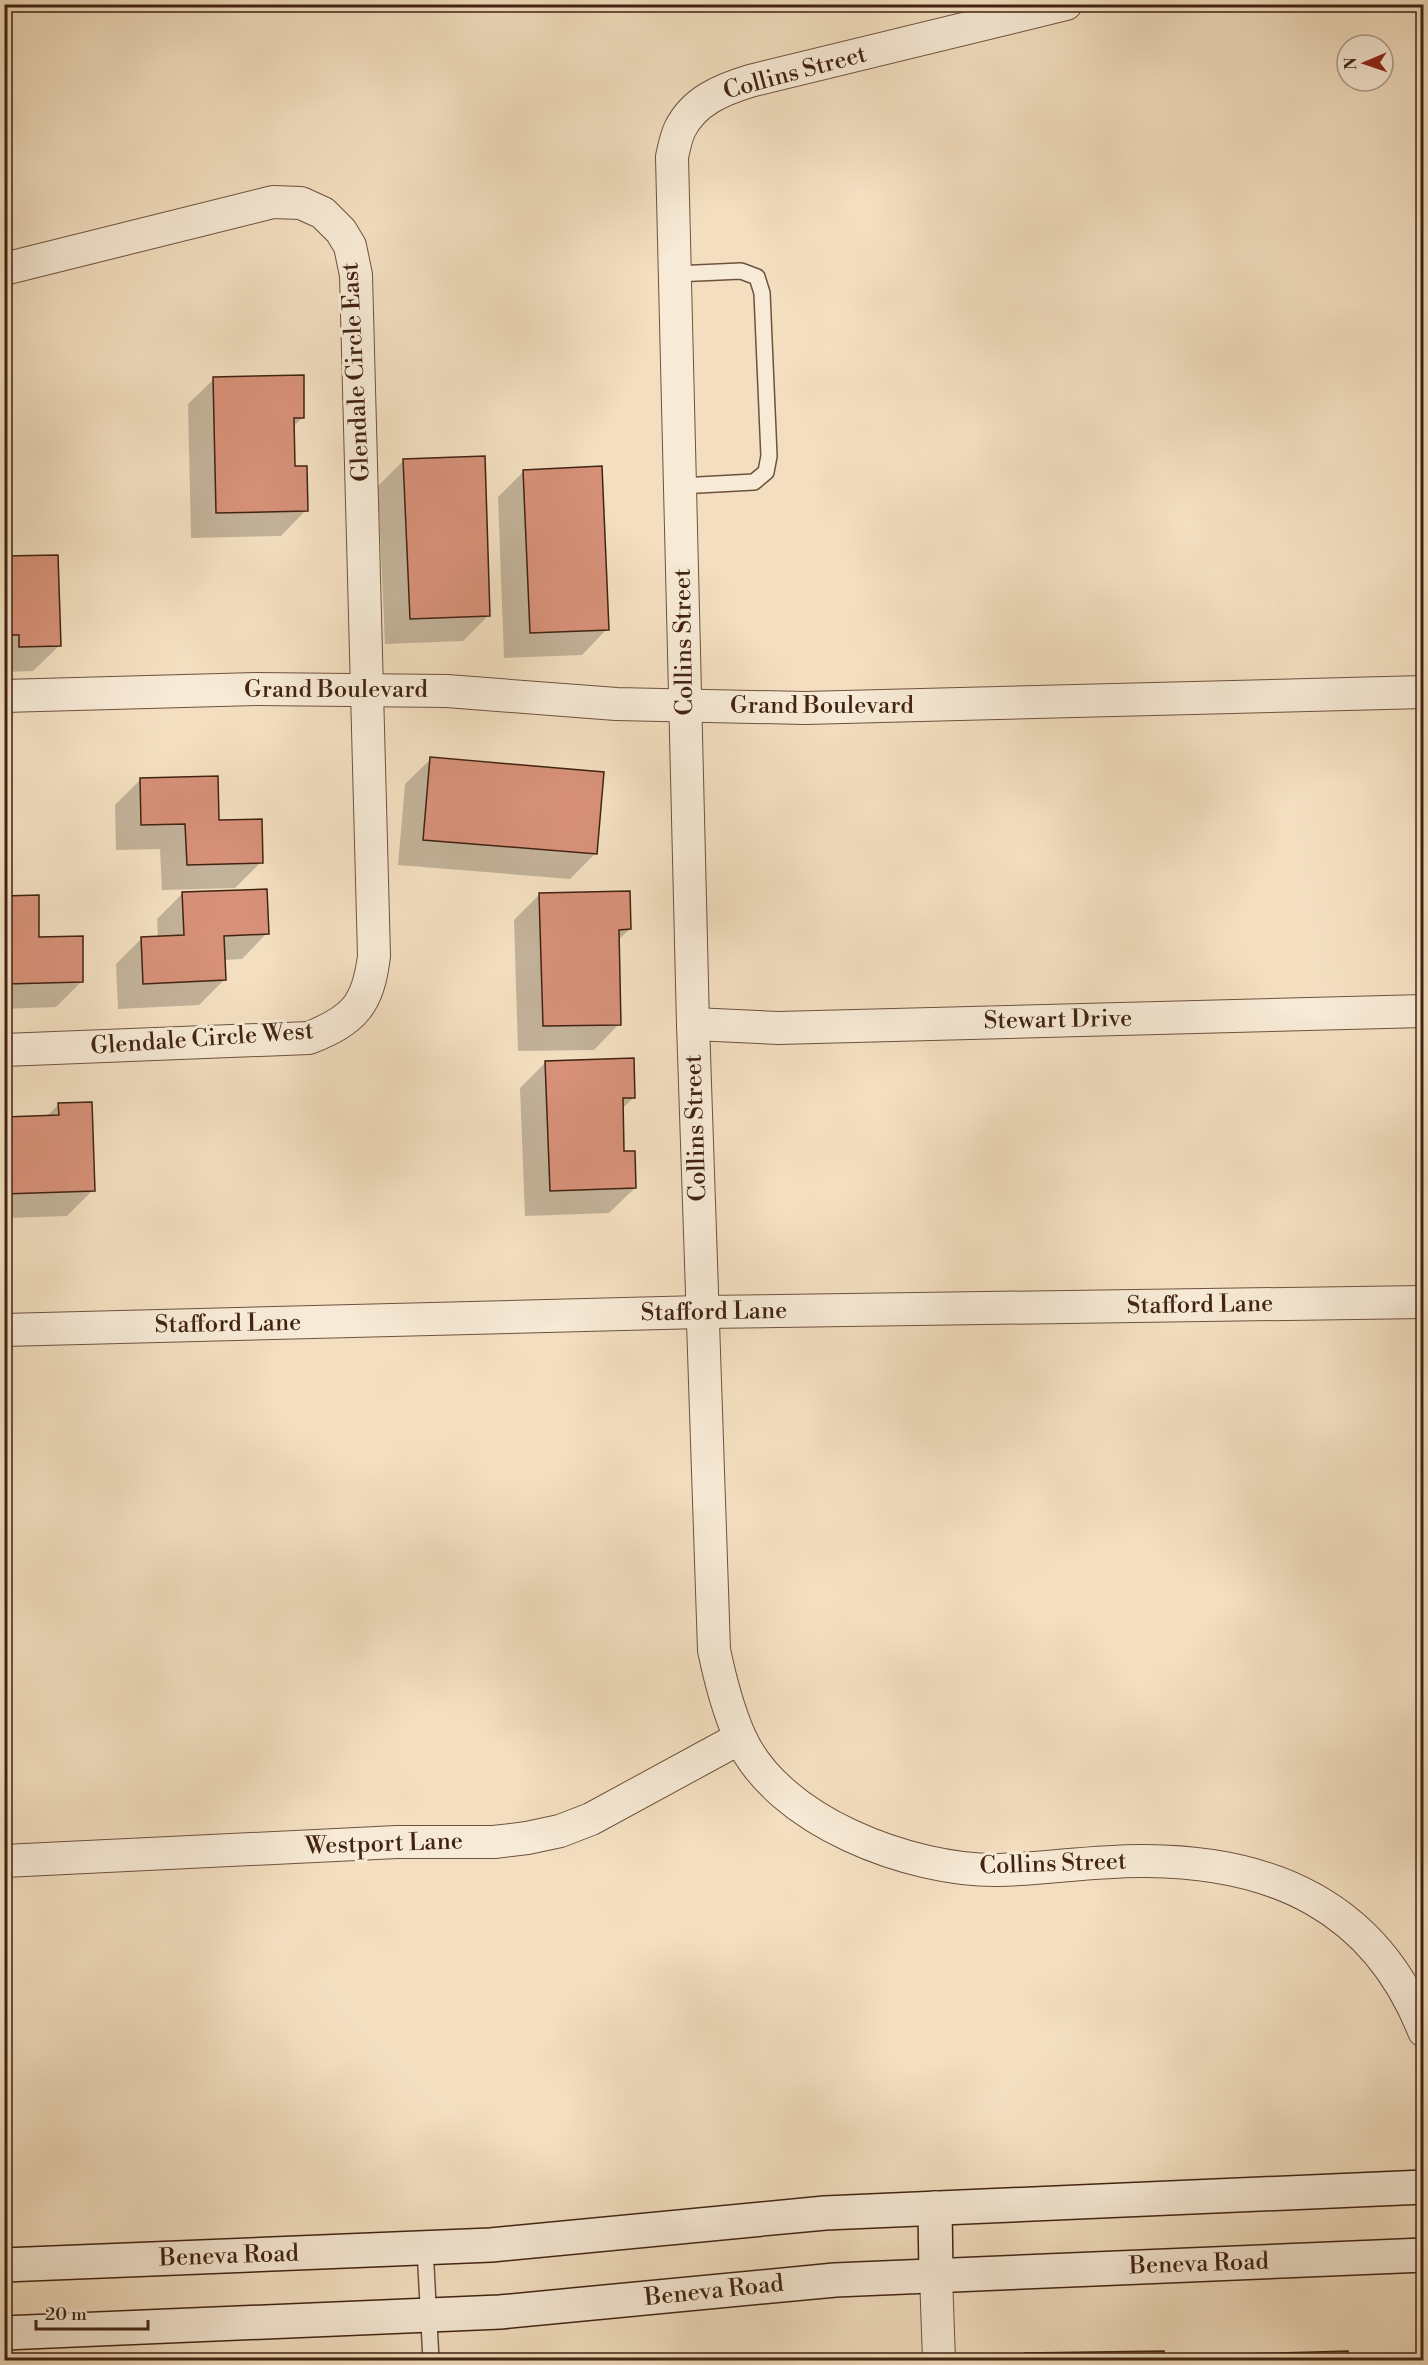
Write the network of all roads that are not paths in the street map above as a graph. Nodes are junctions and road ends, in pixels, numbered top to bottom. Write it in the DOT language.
graph roads {
  1 [pos="1066,4"];
  2 [pos="4,268"];
  3 [pos="675,274"];
  4 [pos="680,486"];
  5 [pos="366,690"];
  6 [pos="1424,692"];
  7 [pos="4,696"];
  8 [pos="686,705"];
  9 [pos="1424,1011"];
  10 [pos="693,1024"];
  11 [pos="4,1050"];
  12 [pos="1424,1302"];
  13 [pos="701,1312"];
  14 [pos="4,1330"];
  15 [pos="740,1738"];
  16 [pos="4,1861"];
  17 [pos="1424,2031"];
  18 [pos="1424,2187"];
  19 [pos="935,2208"];
  20 [pos="425,2248"];
  21 [pos="1424,2255"];
  22 [pos="4,2265"];
  23 [pos="936,2276"];
  24 [pos="428,2315"];
  25 [pos="4,2333"];
  26 [pos="431,2361"];
  27 [pos="939,2361"];
  1 -- 3 [label="street, Collins Street"];
  2 -- 5 [label="street, Glendale Circle East"];
  3 -- 4 [label="street, Collins Street"];
  3 -- 4 [label="lane"];
  4 -- 8 [label="street, Collins Street"];
  5 -- 7 [label="street, Grand Boulevard"];
  5 -- 8 [label="street, Grand Boulevard"];
  5 -- 11 [label="street, Glendale Circle West"];
  6 -- 8 [label="street, Grand Boulevard"];
  8 -- 10 [label="street, Collins Street"];
  9 -- 10 [label="street, Stewart Drive"];
  10 -- 13 [label="street, Collins Street"];
  12 -- 13 [label="street, Stafford Lane"];
  13 -- 14 [label="street, Stafford Lane"];
  13 -- 15 [label="street, Collins Street"];
  15 -- 16 [label="street, Westport Lane"];
  15 -- 17 [label="street, Collins Street"];
  18 -- 19 [label="main road, Beneva Road"];
  19 -- 20 [label="main road, Beneva Road"];
  19 -- 23 [label="main road"];
  20 -- 22 [label="main road, Beneva Road"];
  20 -- 24 [label="lane"];
  21 -- 23 [label="main road, Beneva Road"];
  23 -- 24 [label="main road, Beneva Road"];
  23 -- 27 [label="street"];
  24 -- 25 [label="main road, Beneva Road"];
  24 -- 26 [label="lane"];
}
